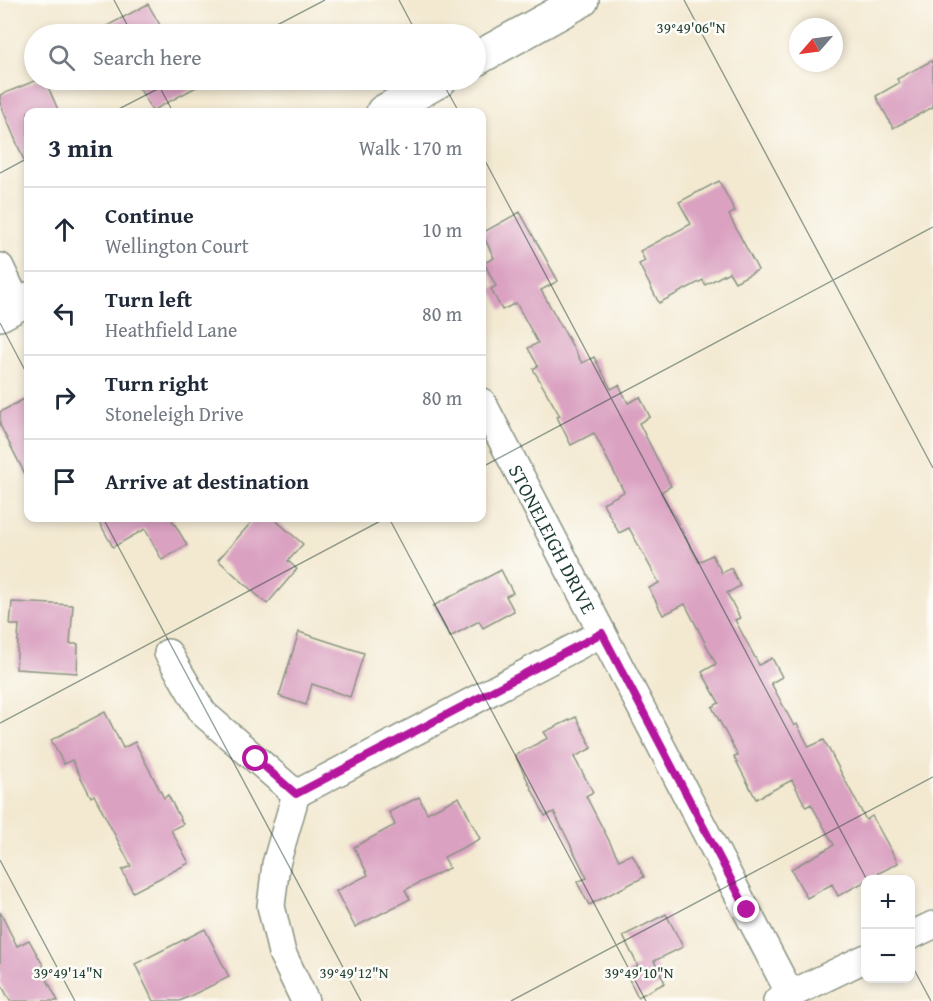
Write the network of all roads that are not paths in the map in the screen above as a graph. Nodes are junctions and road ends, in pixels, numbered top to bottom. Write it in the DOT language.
graph roads {
  1 [pos="582,0"];
  2 [pos="486,53"];
  3 [pos="422,90"];
  4 [pos="390,108"];
  5 [pos="0,267"];
  6 [pos="15,306"];
  7 [pos="486,410"];
  8 [pos="602,633"];
  9 [pos="168,653"];
  10 [pos="296,794"];
  11 [pos="933,925"];
  12 [pos="915,934"];
  13 [pos="861,960"];
  14 [pos="784,998"];
  15 [pos="305,1001"];
  1 -- 2 [label="street"];
  3 -- 4 [label="street"];
  5 -- 6 [label="street"];
  7 -- 8 [label="street, STONELEIGH DRIVE"];
  8 -- 10 [label="street"];
  8 -- 14 [label="street, STONELEIGH DRIVE"];
  9 -- 10 [label="street"];
  10 -- 15 [label="street"];
  11 -- 12 [label="street"];
  13 -- 14 [label="street"];
}
